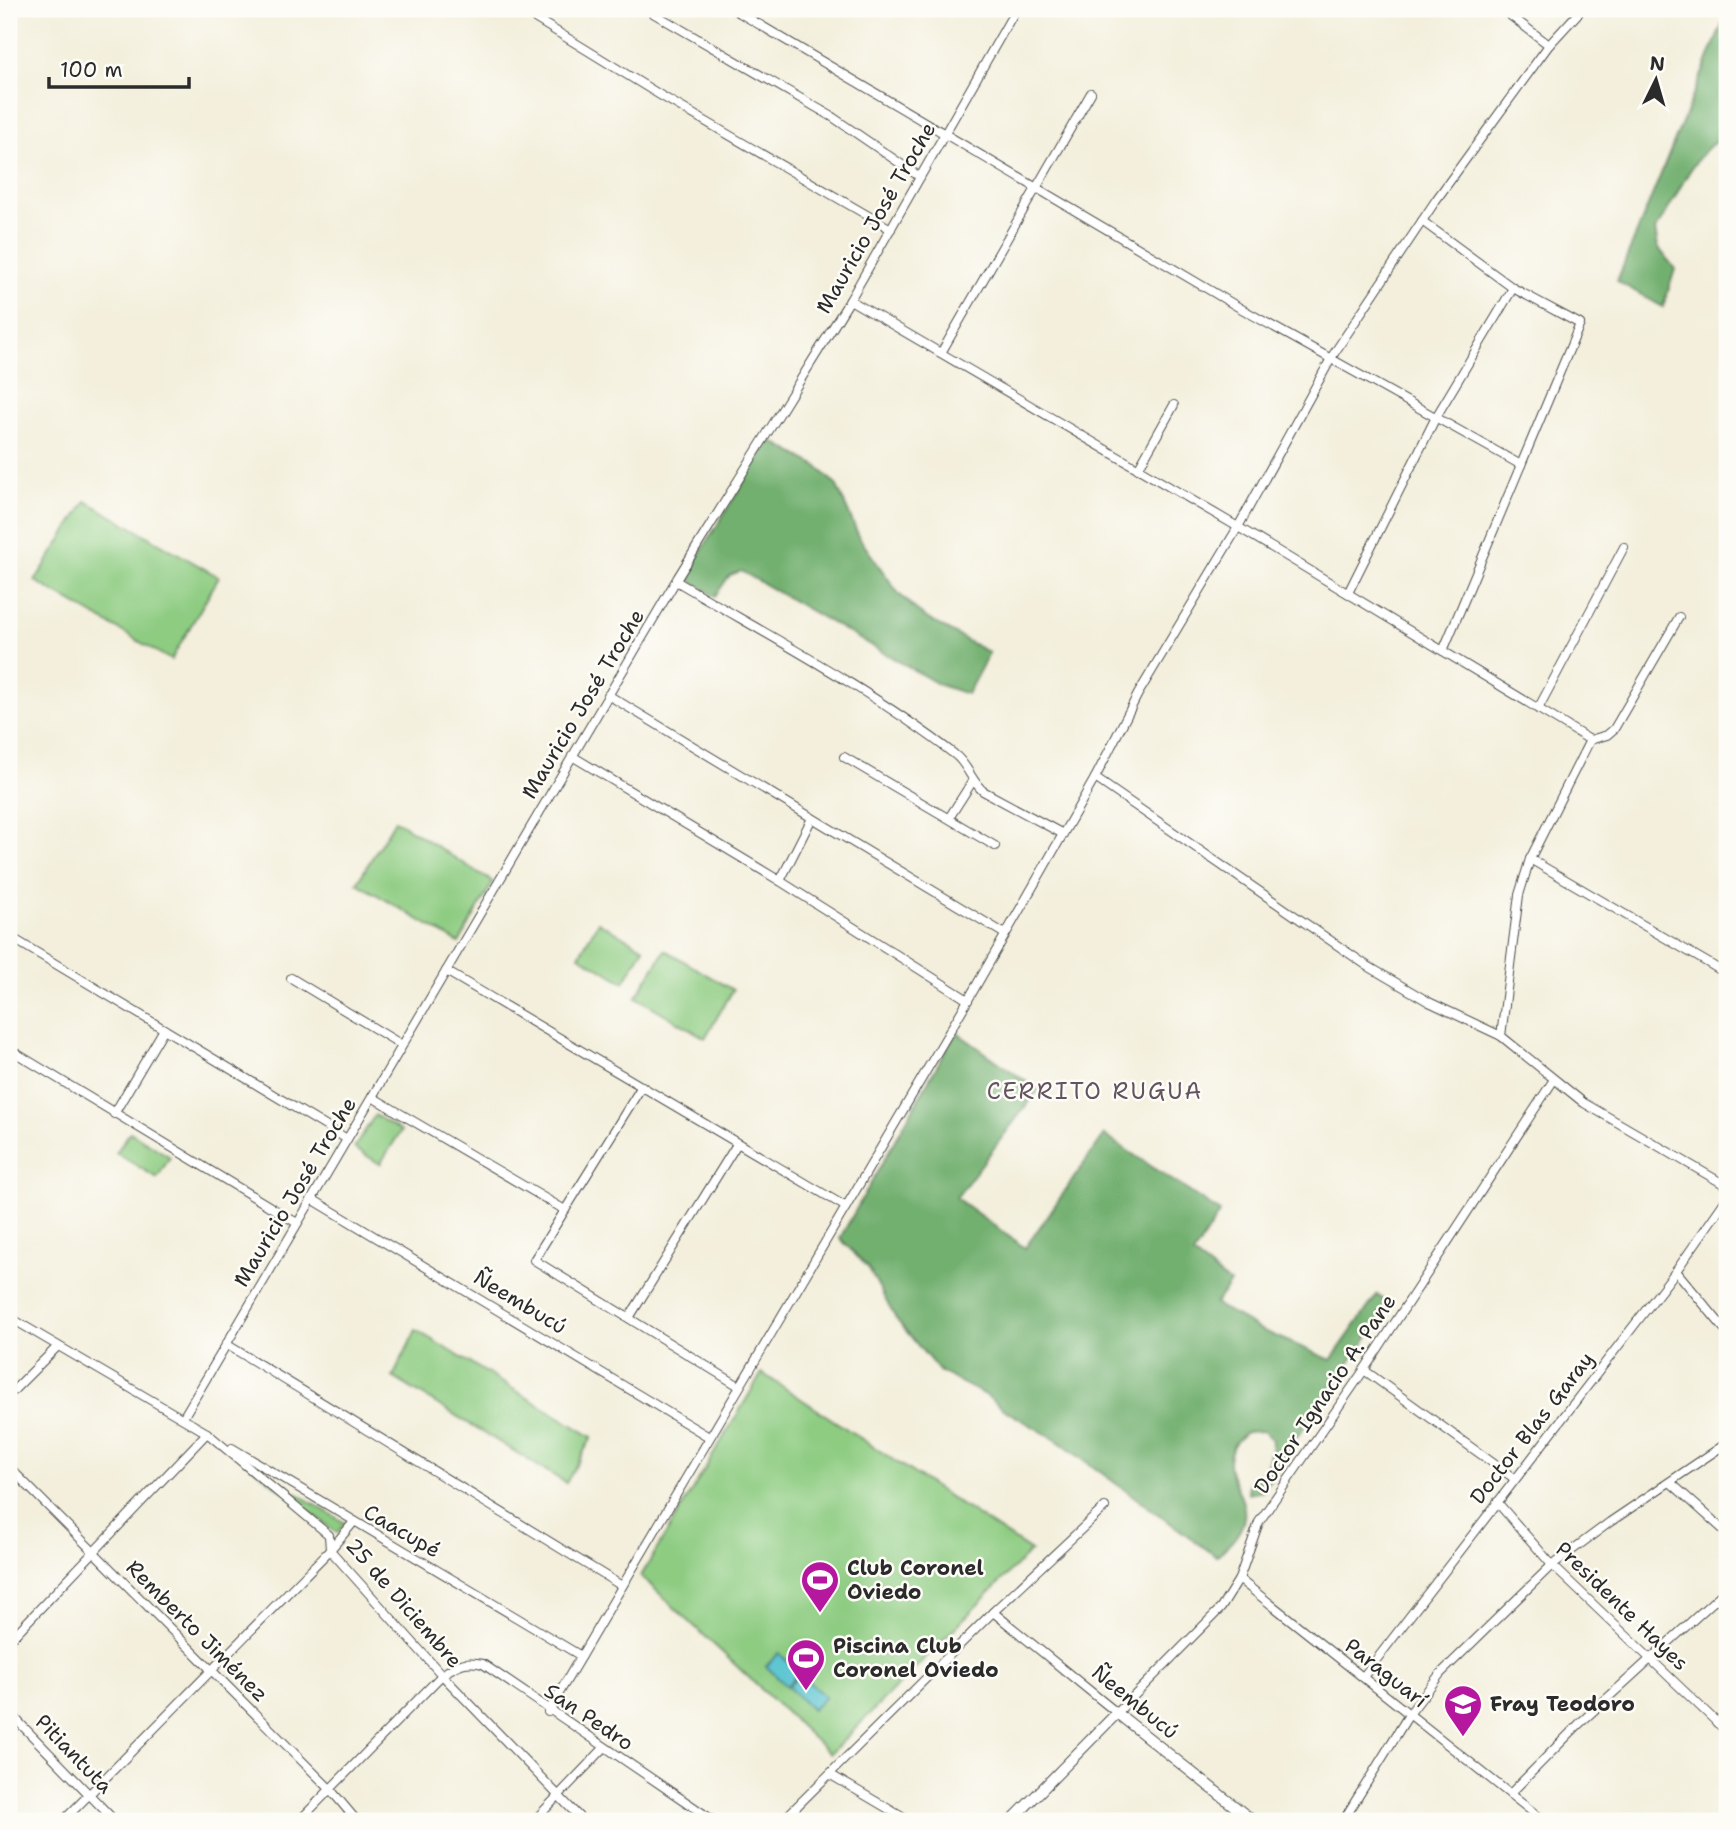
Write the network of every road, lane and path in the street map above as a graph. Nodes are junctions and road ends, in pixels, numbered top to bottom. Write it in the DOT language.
graph roads {
  1 [pos="520,9"];
  2 [pos="646,9"];
  3 [pos="733,9"];
  4 [pos="1016,9"];
  5 [pos="1502,9"];
  6 [pos="1582,9"];
  7 [pos="1549,45"];
  8 [pos="1091,93"];
  9 [pos="944,134"];
  10 [pos="920,177"];
  11 [pos="1036,188"];
  12 [pos="1422,221"];
  13 [pos="891,229"];
  14 [pos="1513,288"];
  15 [pos="850,300"];
  16 [pos="941,354"];
  17 [pos="1331,360"];
  18 [pos="1174,405"];
  19 [pos="1436,417"];
  20 [pos="1521,466"];
  21 [pos="1138,469"];
  22 [pos="1238,527"];
  23 [pos="1624,547"];
  24 [pos="676,581"];
  25 [pos="1348,593"];
  26 [pos="1679,617"];
  27 [pos="1443,651"];
  28 [pos="608,695"];
  29 [pos="1538,709"];
  30 [pos="1590,740"];
  31 [pos="572,756"];
  32 [pos="844,757"];
  33 [pos="1094,778"];
  34 [pos="972,782"];
  35 [pos="812,818"];
  36 [pos="949,818"];
  37 [pos="1063,834"];
  38 [pos="995,846"];
  39 [pos="1530,859"];
  40 [pos="780,881"];
  41 [pos="1005,934"];
  42 [pos="9,936"];
  43 [pos="446,971"];
  44 [pos="1727,974"];
  45 [pos="290,978"];
  46 [pos="968,1000"];
  47 [pos="164,1029"];
  48 [pos="1502,1036"];
  49 [pos="402,1045"];
  50 [pos="9,1049"];
  51 [pos="1553,1081"];
  52 [pos="642,1086"];
  53 [pos="372,1097"];
  54 [pos="114,1114"];
  55 [pos="347,1139"];
  56 [pos="737,1144"];
  57 [pos="1727,1186"];
  58 [pos="1727,1198"];
  59 [pos="312,1199"];
  60 [pos="846,1207"];
  61 [pos="565,1210"];
  62 [pos="297,1223"];
  63 [pos="1676,1271"];
  64 [pos="9,1317"];
  65 [pos="629,1318"];
  66 [pos="1727,1332"];
  67 [pos="226,1344"];
  68 [pos="58,1346"];
  69 [pos="1364,1370"];
  70 [pos="739,1386"];
  71 [pos="9,1395"];
  72 [pos="183,1418"];
  73 [pos="207,1433"];
  74 [pos="709,1437"];
  75 [pos="1727,1443"];
  76 [pos="9,1467"];
  77 [pos="1515,1479"];
  78 [pos="1670,1482"];
  79 [pos="1497,1502"];
  80 [pos="1105,1507"];
  81 [pos="353,1523"];
  82 [pos="1727,1533"];
  83 [pos="330,1550"];
  84 [pos="94,1553"];
  85 [pos="1552,1565"];
  86 [pos="1239,1579"];
  87 [pos="622,1586"];
  88 [pos="1727,1589"];
  89 [pos="993,1612"];
  90 [pos="9,1641"];
  91 [pos="581,1656"];
  92 [pos="1651,1657"];
  93 [pos="212,1671"];
  94 [pos="442,1675"];
  95 [pos="1363,1677"];
  96 [pos="9,1712"];
  97 [pos="548,1712"];
  98 [pos="1727,1712"];
  99 [pos="1116,1713"];
  100 [pos="1410,1713"];
  101 [pos="1717,1723"];
  102 [pos="1727,1732"];
  103 [pos="604,1748"];
  104 [pos="831,1775"];
  105 [pos="330,1789"];
  106 [pos="89,1794"];
  107 [pos="559,1794"];
  108 [pos="1510,1794"];
  109 [pos="63,1821"];
  110 [pos="115,1821"];
  111 [pos="299,1821"];
  112 [pos="357,1821"];
  113 [pos="534,1821"];
  114 [pos="583,1821"];
  115 [pos="714,1821"];
  116 [pos="782,1821"];
  117 [pos="909,1821"];
  118 [pos="1010,1821"];
  119 [pos="1253,1821"];
  120 [pos="1343,1821"];
  121 [pos="1544,1821"];
  1 -- 13 [label="street"];
  2 -- 10 [label="street"];
  3 -- 9 [label="street"];
  4 -- 9 [label="street, Mauricio José Troche"];
  5 -- 7 [label="street"];
  6 -- 7 [label="street"];
  7 -- 12 [label="street"];
  8 -- 11 [label="street"];
  9 -- 10 [label="street, Mauricio José Troche"];
  9 -- 11 [label="street"];
  10 -- 13 [label="street, Mauricio José Troche"];
  11 -- 16 [label="street"];
  11 -- 17 [label="street"];
  12 -- 14 [label="street"];
  12 -- 17 [label="street"];
  13 -- 15 [label="street, Mauricio José Troche"];
  14 -- 19 [label="street"];
  14 -- 20 [label="street"];
  15 -- 16 [label="street"];
  15 -- 24 [label="street, Mauricio José Troche"];
  16 -- 21 [label="street"];
  17 -- 19 [label="street"];
  17 -- 22 [label="street"];
  18 -- 21 [label="street"];
  19 -- 20 [label="street"];
  19 -- 25 [label="street"];
  20 -- 27 [label="street"];
  21 -- 22 [label="street"];
  22 -- 25 [label="street"];
  22 -- 33 [label="street"];
  23 -- 29 [label="street"];
  24 -- 28 [label="street, Mauricio José Troche"];
  24 -- 34 [label="street"];
  25 -- 27 [label="street"];
  26 -- 30 [label="street"];
  27 -- 29 [label="street"];
  28 -- 31 [label="street, Mauricio José Troche"];
  28 -- 35 [label="street"];
  29 -- 30 [label="street"];
  30 -- 39 [label="street"];
  31 -- 40 [label="street"];
  31 -- 43 [label="street, Mauricio José Troche"];
  32 -- 36 [label="street"];
  33 -- 37 [label="street"];
  33 -- 48 [label="street"];
  34 -- 36 [label="street"];
  34 -- 37 [label="street"];
  35 -- 40 [label="street"];
  35 -- 41 [label="street"];
  36 -- 38 [label="street"];
  37 -- 41 [label="street"];
  39 -- 44 [label="street"];
  39 -- 48 [label="street"];
  40 -- 46 [label="street"];
  41 -- 46 [label="street"];
  42 -- 47 [label="street"];
  43 -- 49 [label="street, Mauricio José Troche"];
  43 -- 52 [label="street"];
  45 -- 49 [label="street"];
  46 -- 60 [label="street"];
  47 -- 54 [label="street"];
  47 -- 55 [label="street"];
  48 -- 51 [label="street"];
  49 -- 53 [label="street, Mauricio José Troche"];
  50 -- 54 [label="street"];
  51 -- 57 [label="street"];
  51 -- 69 [label="street, Doctor Ignacio A. Pane"];
  52 -- 56 [label="street"];
  52 -- 61 [label="street"];
  53 -- 55 [label="street, Mauricio José Troche"];
  53 -- 61 [label="street"];
  54 -- 62 [label="street"];
  55 -- 59 [label="street, Mauricio José Troche"];
  56 -- 60 [label="street"];
  56 -- 65 [label="street"];
  58 -- 63 [label="street, Doctor Blas Garay"];
  59 -- 62 [label="street, Mauricio José Troche"];
  59 -- 74 [label="street, Ñeembucú"];
  60 -- 70 [label="street"];
  61 -- 65 [label="street"];
  62 -- 67 [label="street, Mauricio José Troche"];
  63 -- 66 [label="street"];
  63 -- 77 [label="street, Doctor Blas Garay"];
  64 -- 68 [label="street, 25 de Diciembre"];
  65 -- 70 [label="street"];
  67 -- 72 [label="street, Mauricio José Troche"];
  67 -- 87 [label="street"];
  68 -- 71 [label="street"];
  68 -- 72 [label="street, 25 de Diciembre"];
  69 -- 77 [label="street"];
  69 -- 86 [label="street, Doctor Ignacio A. Pane"];
  70 -- 74 [label="street"];
  72 -- 73 [label="street, 25 de Diciembre"];
  73 -- 81 [label="street, Caacupé"];
  73 -- 83 [label="street, 25 de Diciembre"];
  73 -- 84 [label="street"];
  74 -- 87 [label="street"];
  75 -- 78 [label="street"];
  76 -- 84 [label="street, Remberto Jiménez"];
  77 -- 79 [label="street, Doctor Blas Garay"];
  78 -- 82 [label="street"];
  78 -- 85 [label="street"];
  79 -- 85 [label="street, Presidente Hayes"];
  79 -- 95 [label="street, Doctor Blas Garay"];
  80 -- 89 [label="street"];
  81 -- 83 [label="street"];
  81 -- 91 [label="street, Caacupé"];
  83 -- 93 [label="street"];
  83 -- 94 [label="street, 25 de Diciembre"];
  84 -- 90 [label="street"];
  84 -- 93 [label="street, Remberto Jiménez"];
  85 -- 92 [label="street, Presidente Hayes"];
  85 -- 100 [label="street"];
  86 -- 95 [label="street, Paraguarí"];
  86 -- 99 [label="street, Doctor Ignacio A. Pane"];
  87 -- 91 [label="street"];
  88 -- 92 [label="street"];
  89 -- 99 [label="street, Ñeembucú"];
  89 -- 104 [label="street"];
  91 -- 97 [label="street"];
  92 -- 101 [label="street, Presidente Hayes"];
  92 -- 108 [label="street"];
  93 -- 105 [label="street, Remberto Jiménez"];
  93 -- 106 [label="street"];
  94 -- 97 [label="street, San Pedro"];
  94 -- 105 [label="street"];
  94 -- 107 [label="street, 25 de Diciembre"];
  95 -- 100 [label="street, Paraguarí"];
  96 -- 106 [label="street, Pitiantuta"];
  97 -- 103 [label="street, San Pedro"];
  98 -- 101 [label="street"];
  99 -- 118 [label="street"];
  99 -- 119 [label="street, Ñeembucú"];
  100 -- 108 [label="street, Paraguarí"];
  100 -- 120 [label="street"];
  101 -- 102 [label="street, Presidente Hayes"];
  103 -- 107 [label="street"];
  103 -- 115 [label="street, San Pedro"];
  104 -- 116 [label="street"];
  104 -- 117 [label="street"];
  105 -- 111 [label="street"];
  105 -- 112 [label="street, Remberto Jiménez"];
  106 -- 109 [label="street"];
  106 -- 110 [label="street, Pitiantuta"];
  107 -- 113 [label="street"];
  107 -- 114 [label="street, 25 de Diciembre"];
  108 -- 121 [label="street, Paraguarí"];
}
